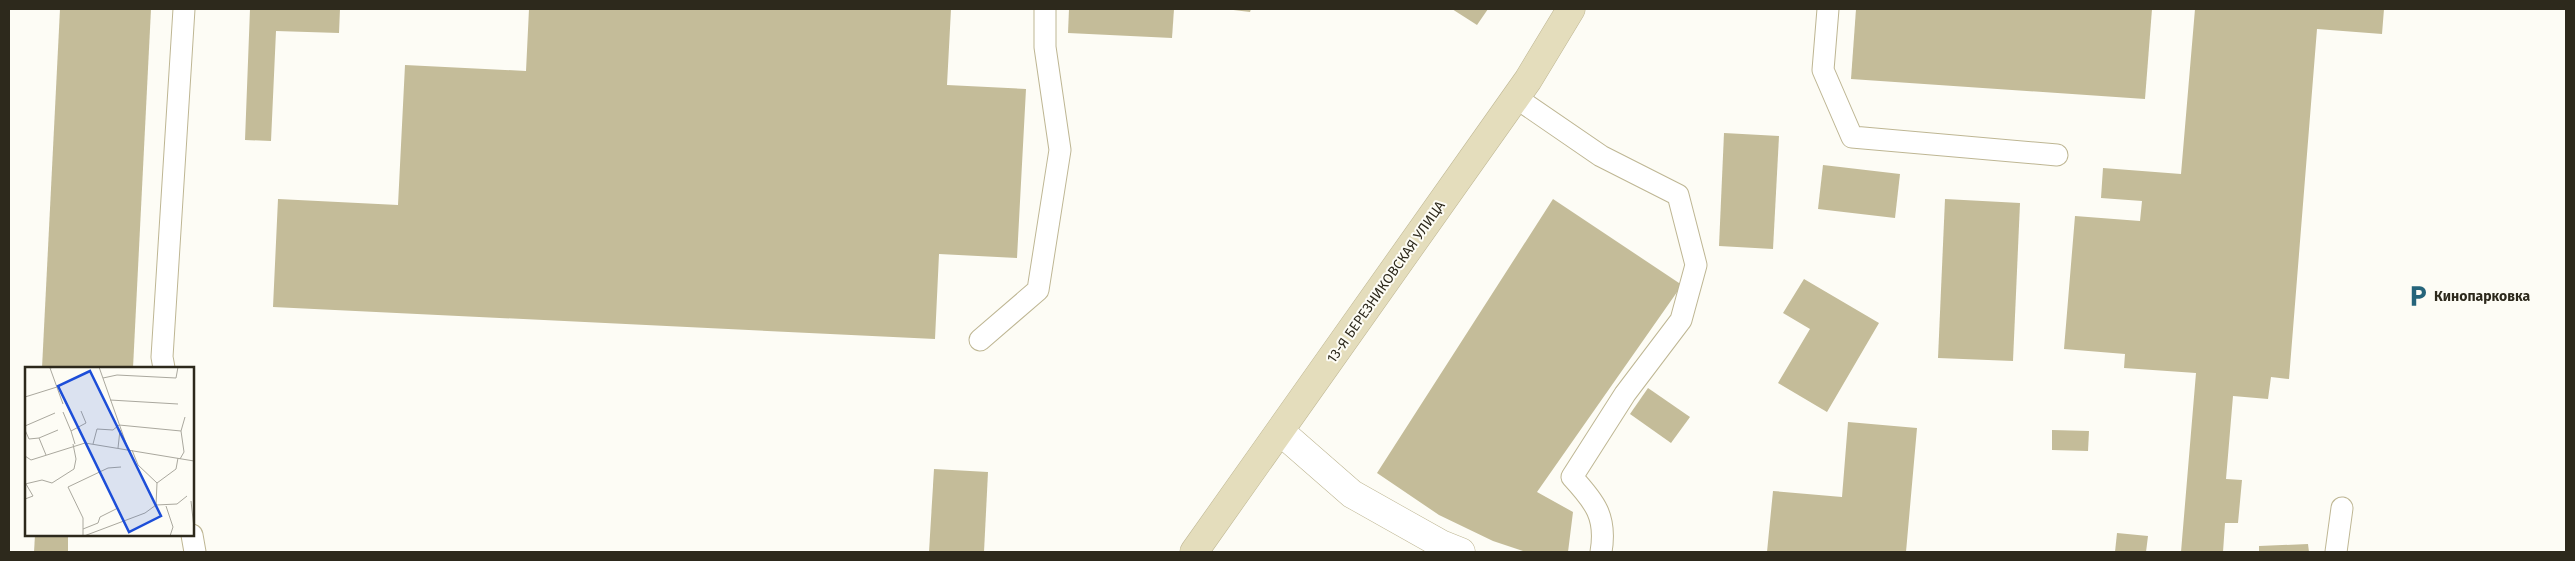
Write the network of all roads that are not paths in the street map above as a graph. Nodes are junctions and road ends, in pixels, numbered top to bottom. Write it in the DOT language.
graph roads {
  1 [pos="184,9"];
  2 [pos="1045,9"];
  3 [pos="1571,9"];
  4 [pos="1828,9"];
  5 [pos="1515,97"];
  6 [pos="2057,155"];
  7 [pos="980,340"];
  8 [pos="164,367"];
  9 [pos="1281,432"];
  10 [pos="2342,508"];
  11 [pos="192,536"];
  12 [pos="195,552"];
  13 [pos="1194,552"];
  14 [pos="1461,552"];
  15 [pos="1601,552"];
  16 [pos="2336,552"];
  1 -- 8 [label="lane"];
  2 -- 7 [label="lane"];
  3 -- 5 [label="street, 13-Я БЕРЕЗНИКОВСКАЯ УЛИЦА"];
  4 -- 6 [label="lane"];
  5 -- 9 [label="street, 13-Я БЕРЕЗНИКОВСКАЯ УЛИЦА"];
  5 -- 15 [label="lane"];
  9 -- 13 [label="street, 13-Я БЕРЕЗНИКОВСКАЯ УЛИЦА"];
  9 -- 14 [label="street"];
  10 -- 16 [label="lane"];
  11 -- 12 [label="lane"];
}
